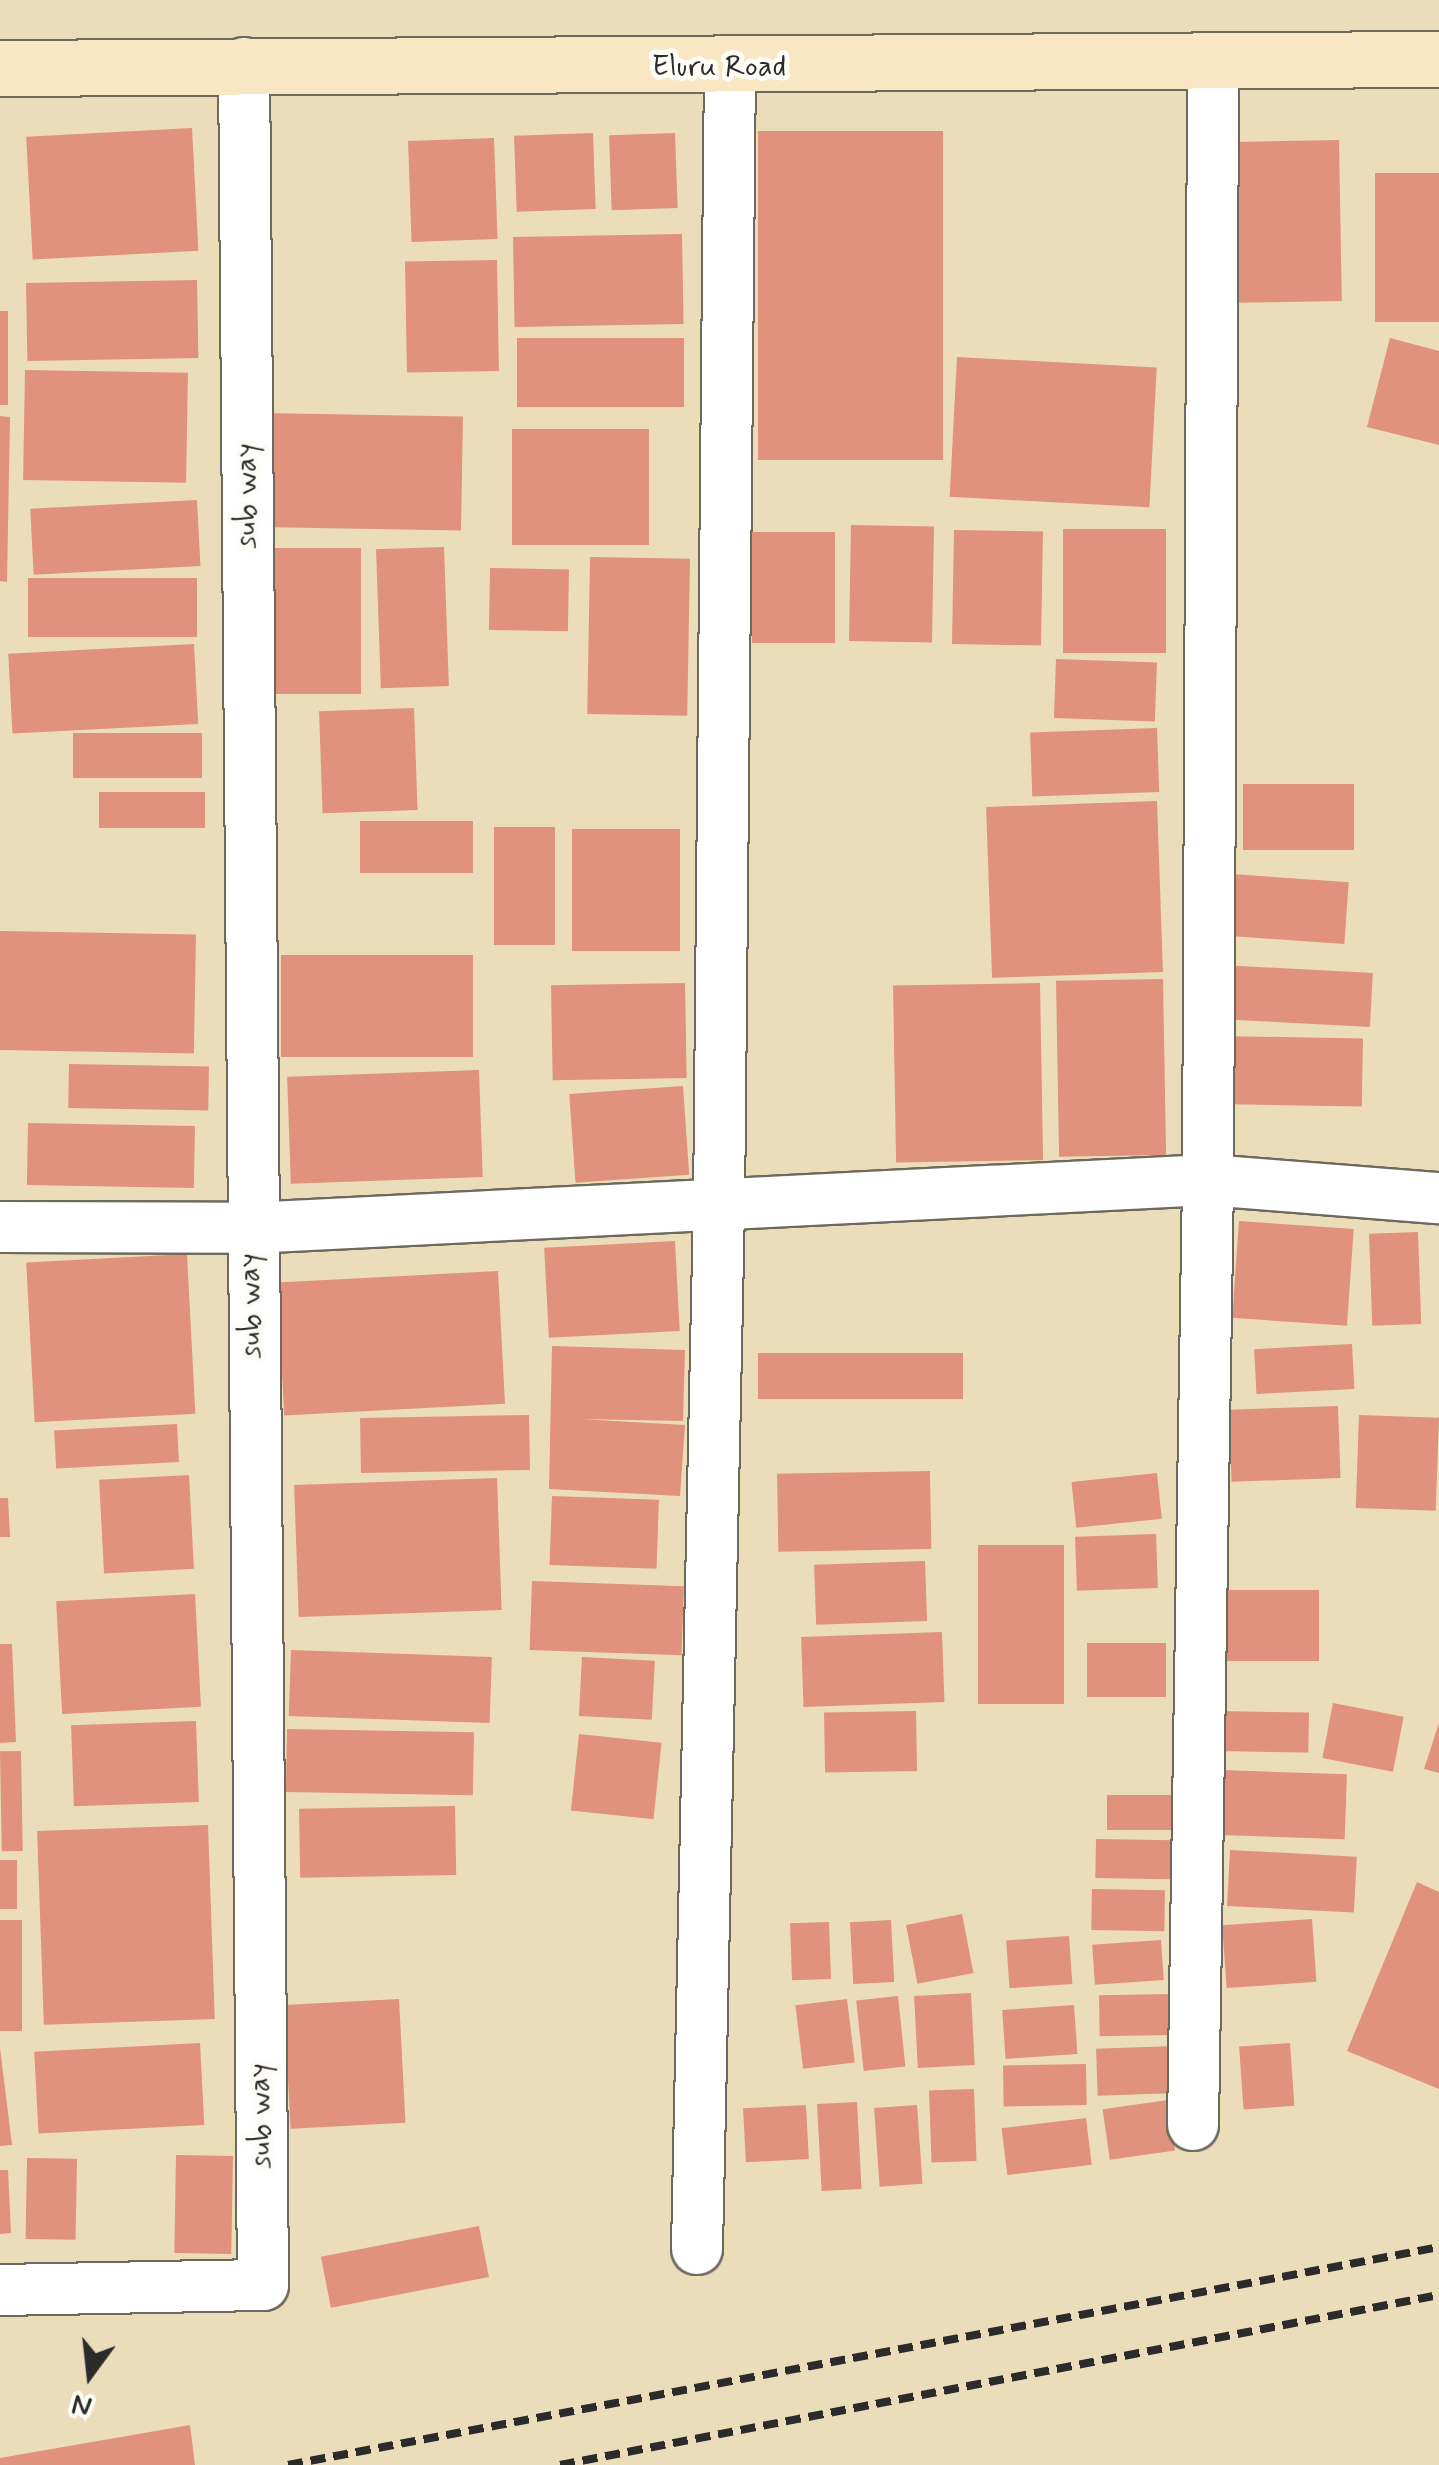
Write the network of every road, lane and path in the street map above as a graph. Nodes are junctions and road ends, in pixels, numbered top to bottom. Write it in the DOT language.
graph roads {
  1 [pos="1212,58"];
  2 [pos="1439,59"];
  3 [pos="244,63"];
  4 [pos="0,68"];
  5 [pos="730,68"];
  6 [pos="1208,1180"];
  7 [pos="1439,1198"];
  8 [pos="720,1209"];
  9 [pos="0,1227"];
  10 [pos="250,1228"];
  11 [pos="1193,2125"];
  12 [pos="697,2249"];
  13 [pos="0,2290"];
  1 -- 2 [label="main road, Eluru Road"];
  1 -- 5 [label="main road, Eluru Road"];
  1 -- 6 [label="street"];
  3 -- 4 [label="main road, Eluru Road"];
  3 -- 5 [label="main road, Eluru Road"];
  3 -- 10 [label="street, sub way"];
  5 -- 8 [label="street"];
  6 -- 7 [label="street"];
  6 -- 8 [label="street"];
  6 -- 11 [label="street"];
  8 -- 10 [label="street"];
  8 -- 12 [label="street"];
  9 -- 10 [label="street"];
  10 -- 13 [label="street, sub way"];
}
